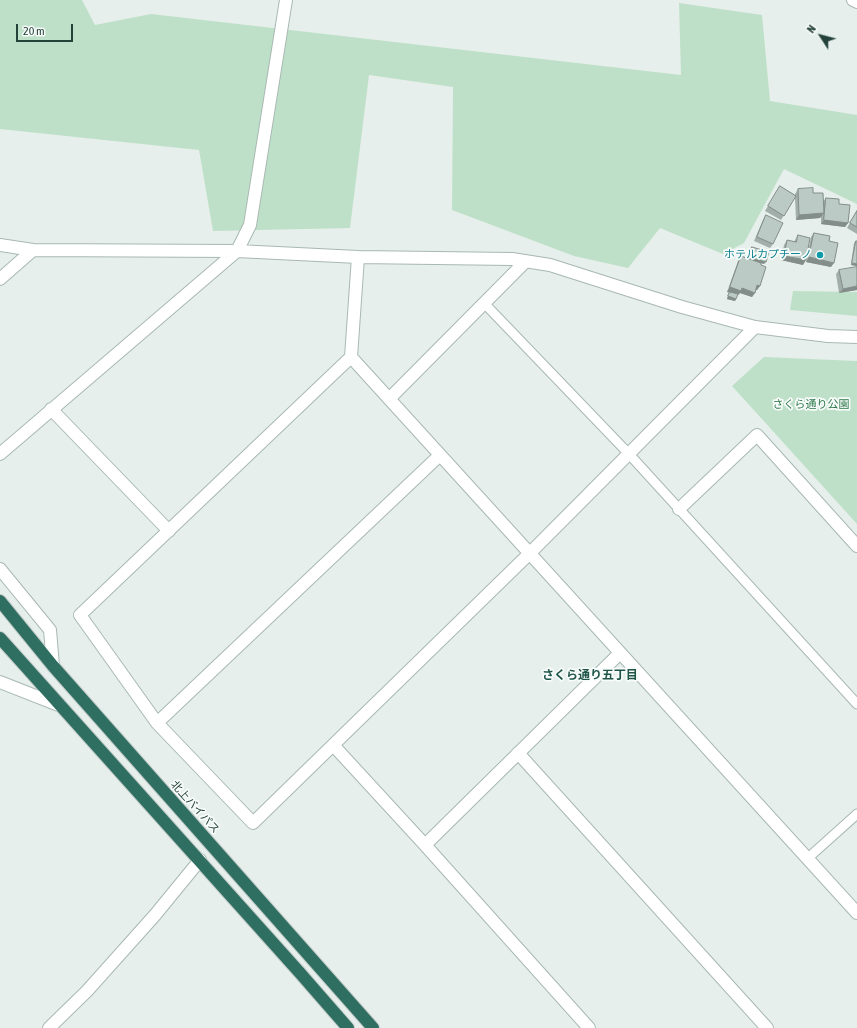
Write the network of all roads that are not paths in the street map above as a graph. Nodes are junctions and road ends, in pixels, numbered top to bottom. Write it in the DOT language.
graph roads {
  1 [pos="286,0"];
  2 [pos="853,0"];
  3 [pos="857,2"];
  4 [pos="0,245"];
  5 [pos="33,250"];
  6 [pos="237,251"];
  7 [pos="358,257"];
  8 [pos="526,261"];
  9 [pos="0,279"];
  10 [pos="484,303"];
  11 [pos="755,327"];
  12 [pos="857,337"];
  13 [pos="351,357"];
  14 [pos="389,399"];
  15 [pos="51,410"];
  16 [pos="0,454"];
  17 [pos="629,454"];
  18 [pos="440,455"];
  19 [pos="679,509"];
  20 [pos="169,531"];
  21 [pos="857,546"];
  22 [pos="529,554"];
  23 [pos="0,569"];
  24 [pos="0,601"];
  25 [pos="0,638"];
  26 [pos="620,653"];
  27 [pos="53,666"];
  28 [pos="0,682"];
  29 [pos="857,704"];
  30 [pos="61,706"];
  31 [pos="157,722"];
  32 [pos="334,745"];
  33 [pos="518,753"];
  34 [pos="857,814"];
  35 [pos="425,845"];
  36 [pos="808,858"];
  37 [pos="200,860"];
  38 [pos="857,913"];
  39 [pos="50,1028"];
  40 [pos="348,1028"];
  41 [pos="373,1028"];
  42 [pos="589,1028"];
  43 [pos="767,1028"];
  1 -- 6 [label="street"];
  2 -- 3 [label="street"];
  4 -- 5 [label="street"];
  5 -- 6 [label="street"];
  5 -- 9 [label="street"];
  6 -- 7 [label="street"];
  6 -- 15 [label="street"];
  7 -- 8 [label="street"];
  7 -- 13 [label="street"];
  8 -- 10 [label="street"];
  8 -- 11 [label="street"];
  10 -- 14 [label="street"];
  10 -- 17 [label="lane"];
  11 -- 12 [label="street"];
  11 -- 17 [label="street"];
  13 -- 14 [label="street"];
  13 -- 20 [label="street"];
  14 -- 18 [label="street"];
  15 -- 16 [label="street"];
  15 -- 20 [label="street"];
  17 -- 19 [label="lane"];
  17 -- 22 [label="street"];
  18 -- 22 [label="street"];
  18 -- 31 [label="street"];
  19 -- 21 [label="street"];
  19 -- 29 [label="lane"];
  20 -- 31 [label="street"];
  22 -- 26 [label="street"];
  22 -- 32 [label="street"];
  23 -- 27 [label="street"];
  24 -- 27 [label="highway, 北上バイパス"];
  25 -- 30 [label="highway"];
  26 -- 33 [label="street"];
  26 -- 36 [label="street"];
  27 -- 41 [label="highway, 北上バイパス"];
  28 -- 30 [label="street"];
  30 -- 37 [label="highway"];
  31 -- 32 [label="street"];
  32 -- 35 [label="street"];
  33 -- 35 [label="street"];
  33 -- 43 [label="street"];
  34 -- 36 [label="lane"];
  35 -- 42 [label="street"];
  36 -- 38 [label="street"];
  37 -- 39 [label="street"];
  37 -- 40 [label="highway"];
}
